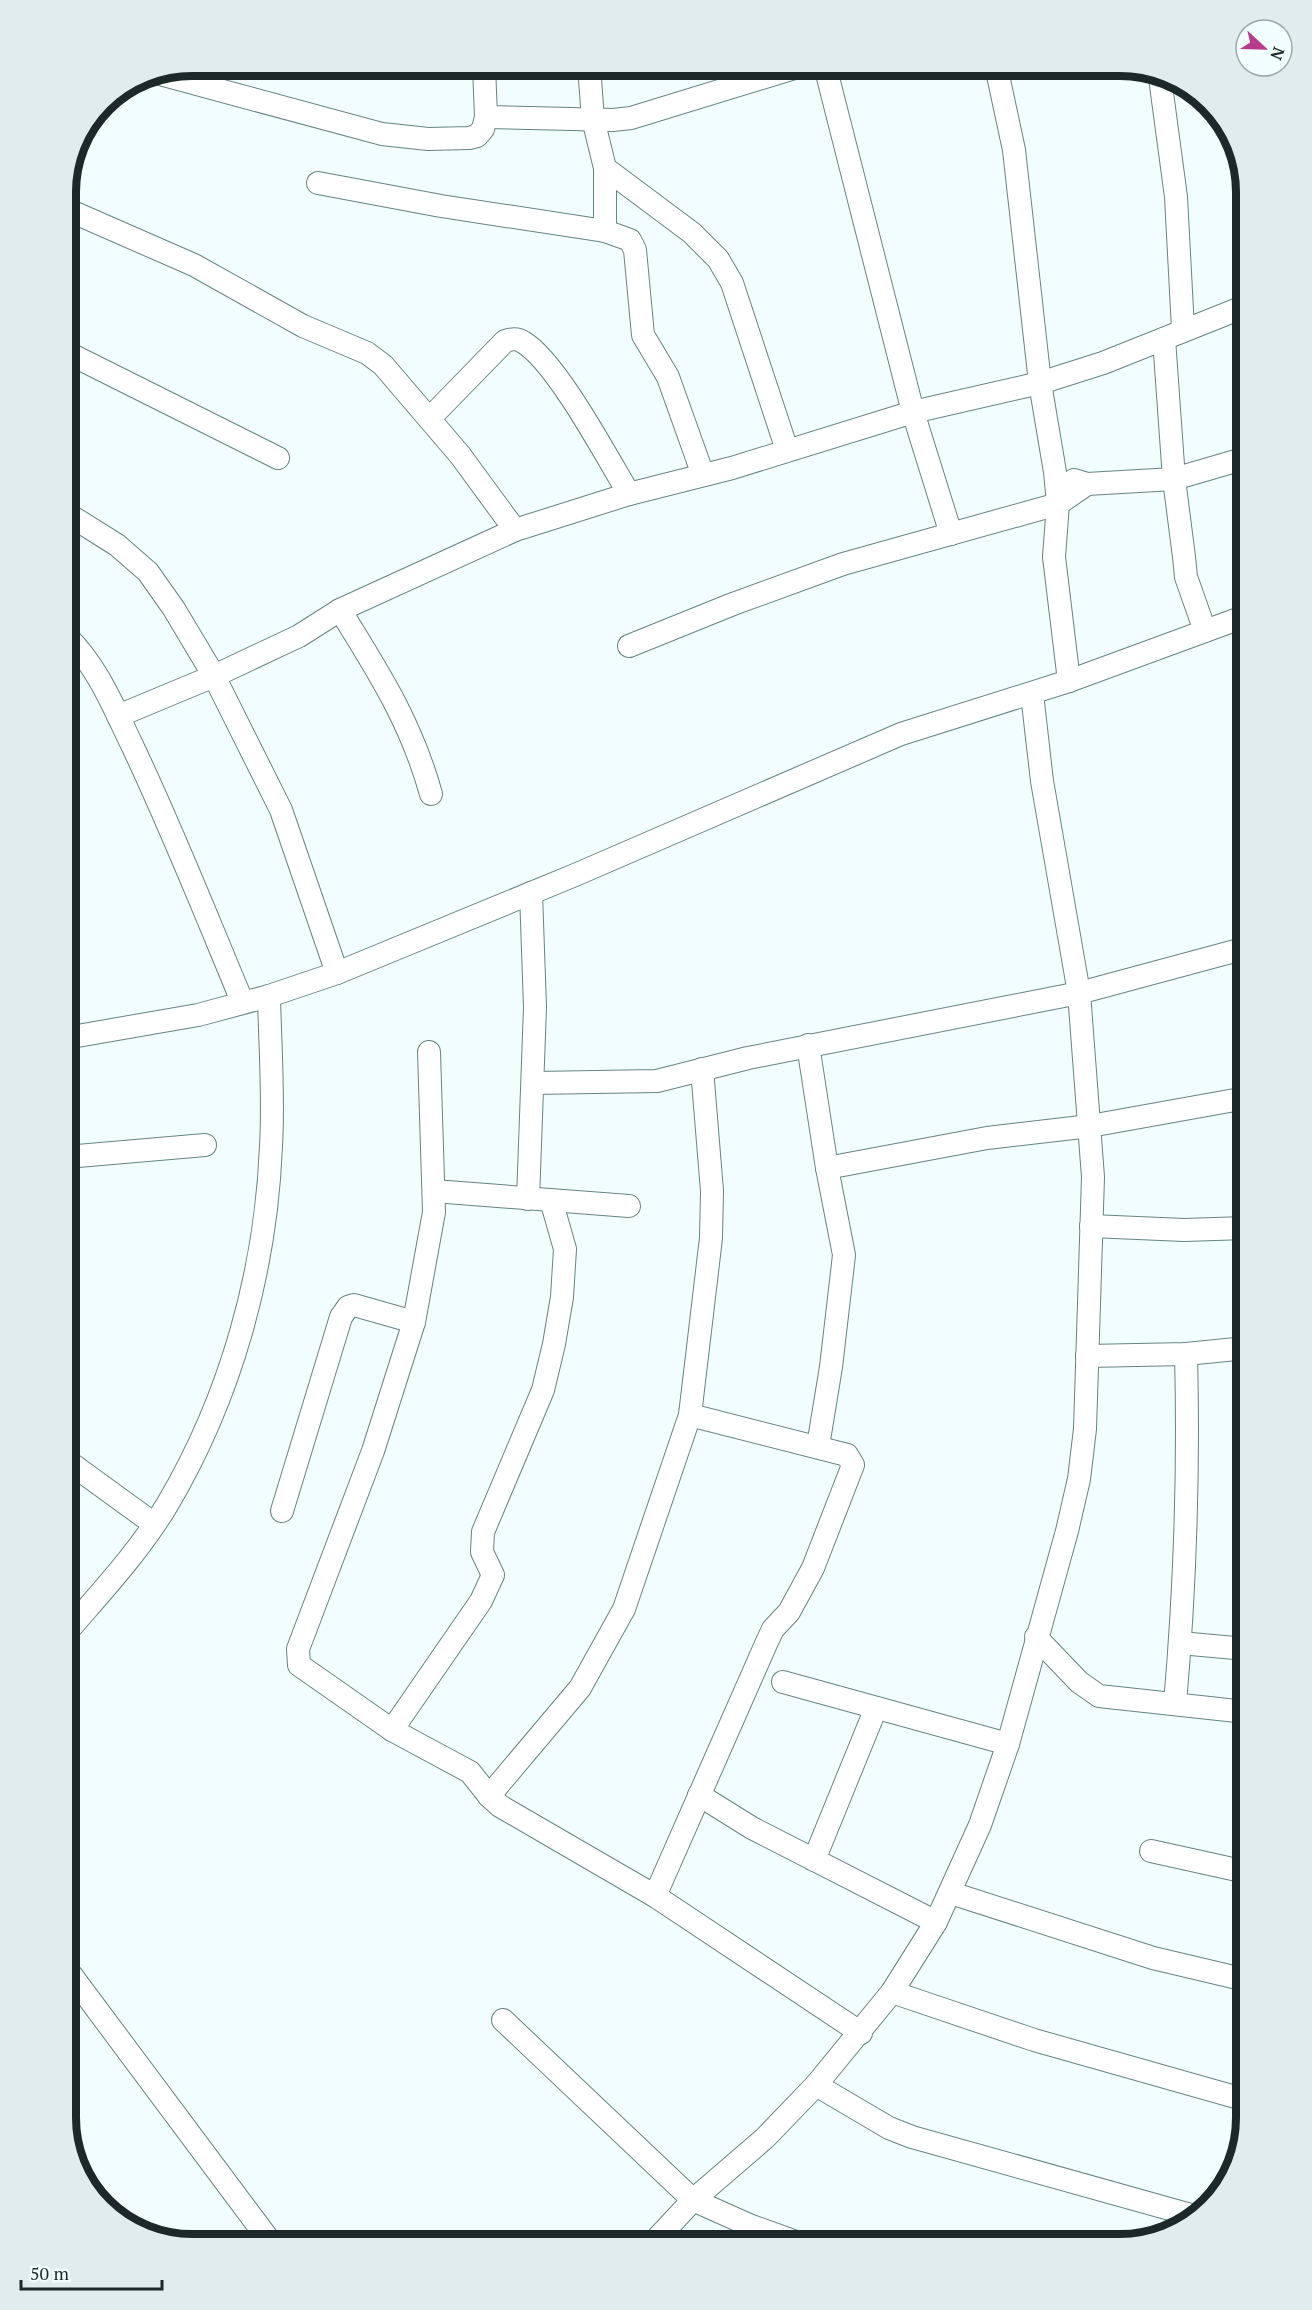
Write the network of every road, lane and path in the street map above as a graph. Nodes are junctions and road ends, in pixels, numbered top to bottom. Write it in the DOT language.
graph roads {
  1 [pos="484,76"];
  2 [pos="590,76"];
  3 [pos="735,77"];
  4 [pos="828,77"];
  5 [pos="998,77"];
  6 [pos="174,78"];
  7 [pos="1161,84"];
  8 [pos="486,117"];
  9 [pos="593,119"];
  10 [pos="605,168"];
  11 [pos="318,183"];
  12 [pos="77,214"];
  13 [pos="605,231"];
  14 [pos="1236,310"];
  15 [pos="1174,334"];
  16 [pos="77,357"];
  17 [pos="1040,383"];
  18 [pos="913,412"];
  19 [pos="430,418"];
  20 [pos="787,450"];
  21 [pos="278,458"];
  22 [pos="1236,461"];
  23 [pos="1055,472"];
  24 [pos="703,475"];
  25 [pos="1173,479"];
  26 [pos="1087,484"];
  27 [pos="629,494"];
  28 [pos="1058,504"];
  29 [pos="77,520"];
  30 [pos="515,530"];
  31 [pos="951,534"];
  32 [pos="340,610"];
  33 [pos="1236,620"];
  34 [pos="1205,631"];
  35 [pos="629,646"];
  36 [pos="77,650"];
  37 [pos="214,676"];
  38 [pos="1069,681"];
  39 [pos="1032,694"];
  40 [pos="118,716"];
  41 [pos="431,794"];
  42 [pos="531,893"];
  43 [pos="1236,951"];
  44 [pos="337,973"];
  45 [pos="1079,993"];
  46 [pos="269,996"];
  47 [pos="242,1001"];
  48 [pos="77,1036"];
  49 [pos="808,1045"];
  50 [pos="429,1052"];
  51 [pos="702,1069"];
  52 [pos="534,1083"];
  53 [pos="1236,1100"];
  54 [pos="1090,1126"];
  55 [pos="205,1145"];
  56 [pos="76,1156"];
  57 [pos="826,1168"];
  58 [pos="434,1191"];
  59 [pos="528,1199"];
  60 [pos="551,1200"];
  61 [pos="629,1206"];
  62 [pos="1090,1226"];
  63 [pos="1236,1228"];
  64 [pos="414,1322"];
  65 [pos="1236,1349"];
  66 [pos="1186,1354"];
  67 [pos="1087,1356"];
  68 [pos="690,1415"];
  69 [pos="818,1446"];
  70 [pos="76,1468"];
  71 [pos="282,1511"];
  72 [pos="154,1524"];
  73 [pos="76,1621"];
  74 [pos="1036,1637"];
  75 [pos="1180,1643"];
  76 [pos="1236,1648"];
  77 [pos="783,1682"];
  78 [pos="1175,1704"];
  79 [pos="876,1708"];
  80 [pos="1236,1711"];
  81 [pos="392,1730"];
  82 [pos="1008,1744"];
  83 [pos="489,1796"];
  84 [pos="699,1796"];
  85 [pos="1151,1851"];
  86 [pos="814,1860"];
  87 [pos="1236,1870"];
  88 [pos="951,1893"];
  89 [pos="655,1896"];
  90 [pos="936,1922"];
  91 [pos="1236,1978"];
  92 [pos="76,1981"];
  93 [pos="892,1992"];
  94 [pos="503,2020"];
  95 [pos="861,2033"];
  96 [pos="816,2085"];
  97 [pos="1236,2097"];
  98 [pos="693,2200"];
  99 [pos="1185,2213"];
  100 [pos="264,2233"];
  101 [pos="662,2234"];
  102 [pos="746,2234"];
  1 -- 8 [label="street"];
  2 -- 9 [label="street"];
  3 -- 9 [label="street"];
  4 -- 18 [label="street"];
  5 -- 17 [label="street"];
  6 -- 8 [label="street"];
  7 -- 15 [label="street"];
  8 -- 9 [label="street"];
  9 -- 10 [label="street"];
  10 -- 13 [label="street"];
  10 -- 20 [label="street"];
  11 -- 13 [label="street"];
  12 -- 19 [label="street"];
  13 -- 24 [label="street"];
  14 -- 15 [label="street"];
  15 -- 17 [label="street"];
  15 -- 25 [label="street"];
  16 -- 21 [label="street"];
  17 -- 18 [label="street"];
  17 -- 23 [label="street"];
  18 -- 20 [label="street"];
  18 -- 31 [label="street"];
  19 -- 27 [label="street"];
  19 -- 30 [label="street"];
  20 -- 24 [label="street"];
  22 -- 25 [label="street"];
  23 -- 26 [label="street"];
  23 -- 28 [label="street"];
  24 -- 27 [label="street"];
  25 -- 26 [label="street"];
  25 -- 34 [label="street"];
  26 -- 28 [label="street"];
  27 -- 30 [label="street"];
  28 -- 31 [label="street"];
  28 -- 38 [label="street"];
  29 -- 37 [label="street"];
  30 -- 32 [label="street"];
  31 -- 35 [label="street"];
  32 -- 37 [label="street"];
  32 -- 41 [label="street"];
  33 -- 34 [label="street"];
  34 -- 38 [label="street"];
  36 -- 40 [label="street"];
  37 -- 40 [label="street"];
  37 -- 44 [label="street"];
  38 -- 39 [label="street"];
  39 -- 42 [label="street"];
  39 -- 45 [label="street"];
  40 -- 47 [label="street"];
  42 -- 44 [label="street"];
  42 -- 52 [label="street"];
  43 -- 45 [label="street"];
  44 -- 46 [label="street"];
  45 -- 49 [label="street"];
  45 -- 54 [label="street"];
  46 -- 47 [label="street"];
  46 -- 72 [label="street"];
  47 -- 48 [label="street"];
  49 -- 51 [label="street"];
  49 -- 57 [label="street"];
  50 -- 58 [label="street"];
  51 -- 52 [label="street"];
  51 -- 68 [label="street"];
  52 -- 59 [label="street"];
  53 -- 54 [label="street"];
  54 -- 57 [label="street"];
  54 -- 62 [label="street"];
  55 -- 56 [label="street"];
  57 -- 69 [label="street"];
  58 -- 59 [label="street"];
  58 -- 64 [label="street"];
  59 -- 60 [label="street"];
  60 -- 61 [label="street"];
  60 -- 81 [label="street"];
  62 -- 63 [label="street"];
  62 -- 67 [label="street"];
  64 -- 71 [label="street"];
  64 -- 81 [label="street"];
  65 -- 66 [label="street"];
  66 -- 67 [label="street"];
  66 -- 75 [label="street"];
  67 -- 74 [label="street"];
  68 -- 69 [label="street"];
  68 -- 83 [label="street"];
  69 -- 84 [label="street"];
  70 -- 72 [label="street"];
  72 -- 73 [label="street"];
  74 -- 78 [label="street"];
  74 -- 82 [label="street"];
  75 -- 76 [label="street"];
  75 -- 78 [label="street"];
  77 -- 79 [label="street"];
  78 -- 80 [label="street"];
  79 -- 82 [label="street"];
  79 -- 86 [label="street"];
  81 -- 83 [label="street"];
  82 -- 88 [label="street"];
  83 -- 89 [label="street"];
  84 -- 86 [label="street"];
  84 -- 89 [label="street"];
  85 -- 87 [label="street"];
  86 -- 90 [label="street"];
  88 -- 90 [label="street"];
  88 -- 91 [label="street"];
  89 -- 95 [label="street"];
  90 -- 93 [label="street"];
  92 -- 100 [label="street"];
  93 -- 95 [label="street"];
  93 -- 97 [label="street"];
  94 -- 98 [label="street"];
  95 -- 96 [label="street"];
  96 -- 98 [label="street"];
  96 -- 99 [label="street"];
  98 -- 101 [label="street"];
  98 -- 102 [label="street"];
}
